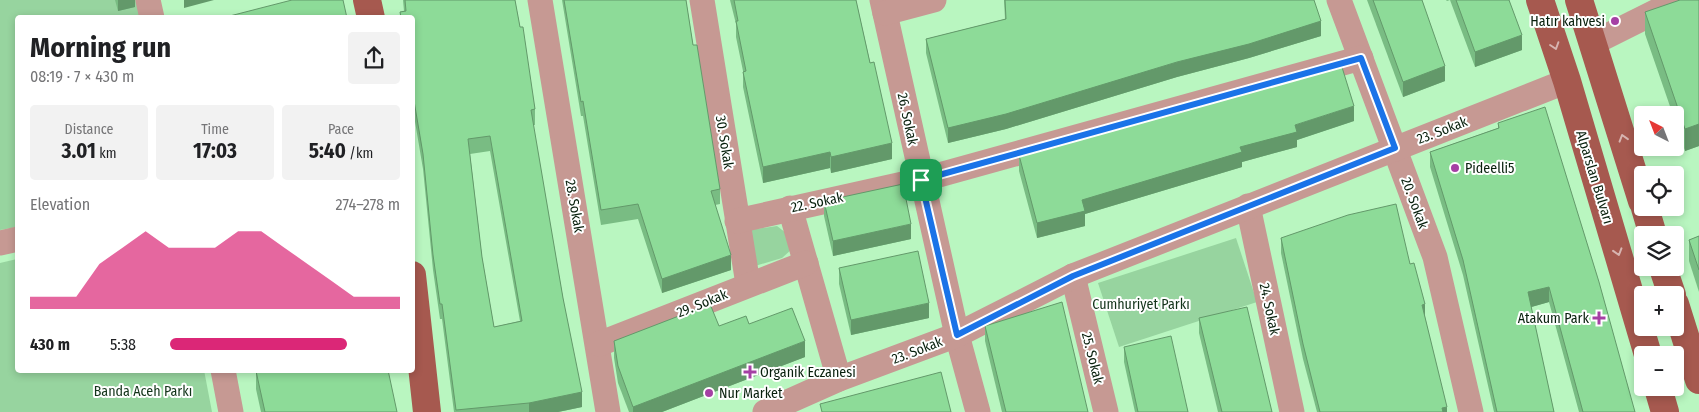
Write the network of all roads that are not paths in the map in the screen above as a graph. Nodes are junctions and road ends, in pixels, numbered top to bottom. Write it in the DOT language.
graph roads {
  1 [pos="148,0"];
  2 [pos="367,0"];
  3 [pos="540,0"];
  4 [pos="702,0"];
  5 [pos="934,0"];
  6 [pos="1339,0"];
  7 [pos="1540,0"];
  8 [pos="1579,0"];
  9 [pos="1679,0"];
  10 [pos="884,6"];
  11 [pos="151,15"];
  12 [pos="370,15"];
  13 [pos="1593,43"];
  14 [pos="1361,58"];
  15 [pos="1567,81"];
  16 [pos="1395,148"];
  17 [pos="1634,175"];
  18 [pos="921,180"];
  19 [pos="1248,206"];
  20 [pos="790,208"];
  21 [pos="737,221"];
  22 [pos="15,240"];
  23 [pos="0,243"];
  24 [pos="806,263"];
  25 [pos="1073,276"];
  26 [pos="748,284"];
  27 [pos="416,323"];
  28 [pos="1684,332"];
  29 [pos="957,335"];
  30 [pos="599,344"];
  31 [pos="1645,346"];
  32 [pos="224,373"];
  33 [pos="839,379"];
  34 [pos="1699,380"];
  35 [pos="1660,396"];
  36 [pos="792,407"];
  37 [pos="231,412"];
  38 [pos="427,412"];
  39 [pos="608,412"];
  40 [pos="765,412"];
  41 [pos="978,412"];
  42 [pos="1106,412"];
  43 [pos="1292,412"];
  44 [pos="1471,412"];
  45 [pos="1665,412"];
  1 -- 11 [label="street"];
  2 -- 12 [label="main road"];
  3 -- 30 [label="street, 28. Sokak"];
  4 -- 21 [label="street, 30. Sokak"];
  5 -- 10 [label="street"];
  6 -- 14 [label="street, 20. Sokak"];
  7 -- 15 [label="main road, Alparslan Bulvarı, one-way"];
  8 -- 13 [label="main road"];
  9 -- 13 [label="street"];
  10 -- 18 [label="street, 26. Sokak"];
  13 -- 15 [label="main road"];
  17 -- 13 [label="main road, one-way"];
  14 -- 16 [label="street, 20. Sokak"];
  14 -- 18 [label="street, 22. Sokak"];
  15 -- 16 [label="street, 23. Sokak"];
  15 -- 31 [label="main road, Alparslan Bulvarı, one-way"];
  16 -- 19 [label="street, 23. Sokak"];
  16 -- 44 [label="street, 20. Sokak"];
  18 -- 20 [label="street, 22. Sokak"];
  18 -- 29 [label="street, 26. Sokak"];
  19 -- 25 [label="street, 23. Sokak"];
  19 -- 43 [label="street, 24. Sokak"];
  20 -- 21 [label="street, 22. Sokak"];
  20 -- 24 [label="street"];
  21 -- 26 [label="street, 30. Sokak"];
  22 -- 23 [label="street"];
  24 -- 26 [label="street, 29. Sokak"];
  24 -- 33 [label="street"];
  25 -- 29 [label="street, 23. Sokak"];
  25 -- 42 [label="street, 25. Sokak"];
  26 -- 30 [label="street, 29. Sokak"];
  27 -- 38 [label="main road"];
  28 -- 34 [label="main road"];
  29 -- 33 [label="street, 23. Sokak"];
  29 -- 41 [label="street, 26. Sokak"];
  30 -- 39 [label="street, 28. Sokak"];
  32 -- 37 [label="street"];
  33 -- 36 [label="street, 23. Sokak"];
  35 -- 45 [label="main road"];
  36 -- 40 [label="street, 23. Sokak"];
}
